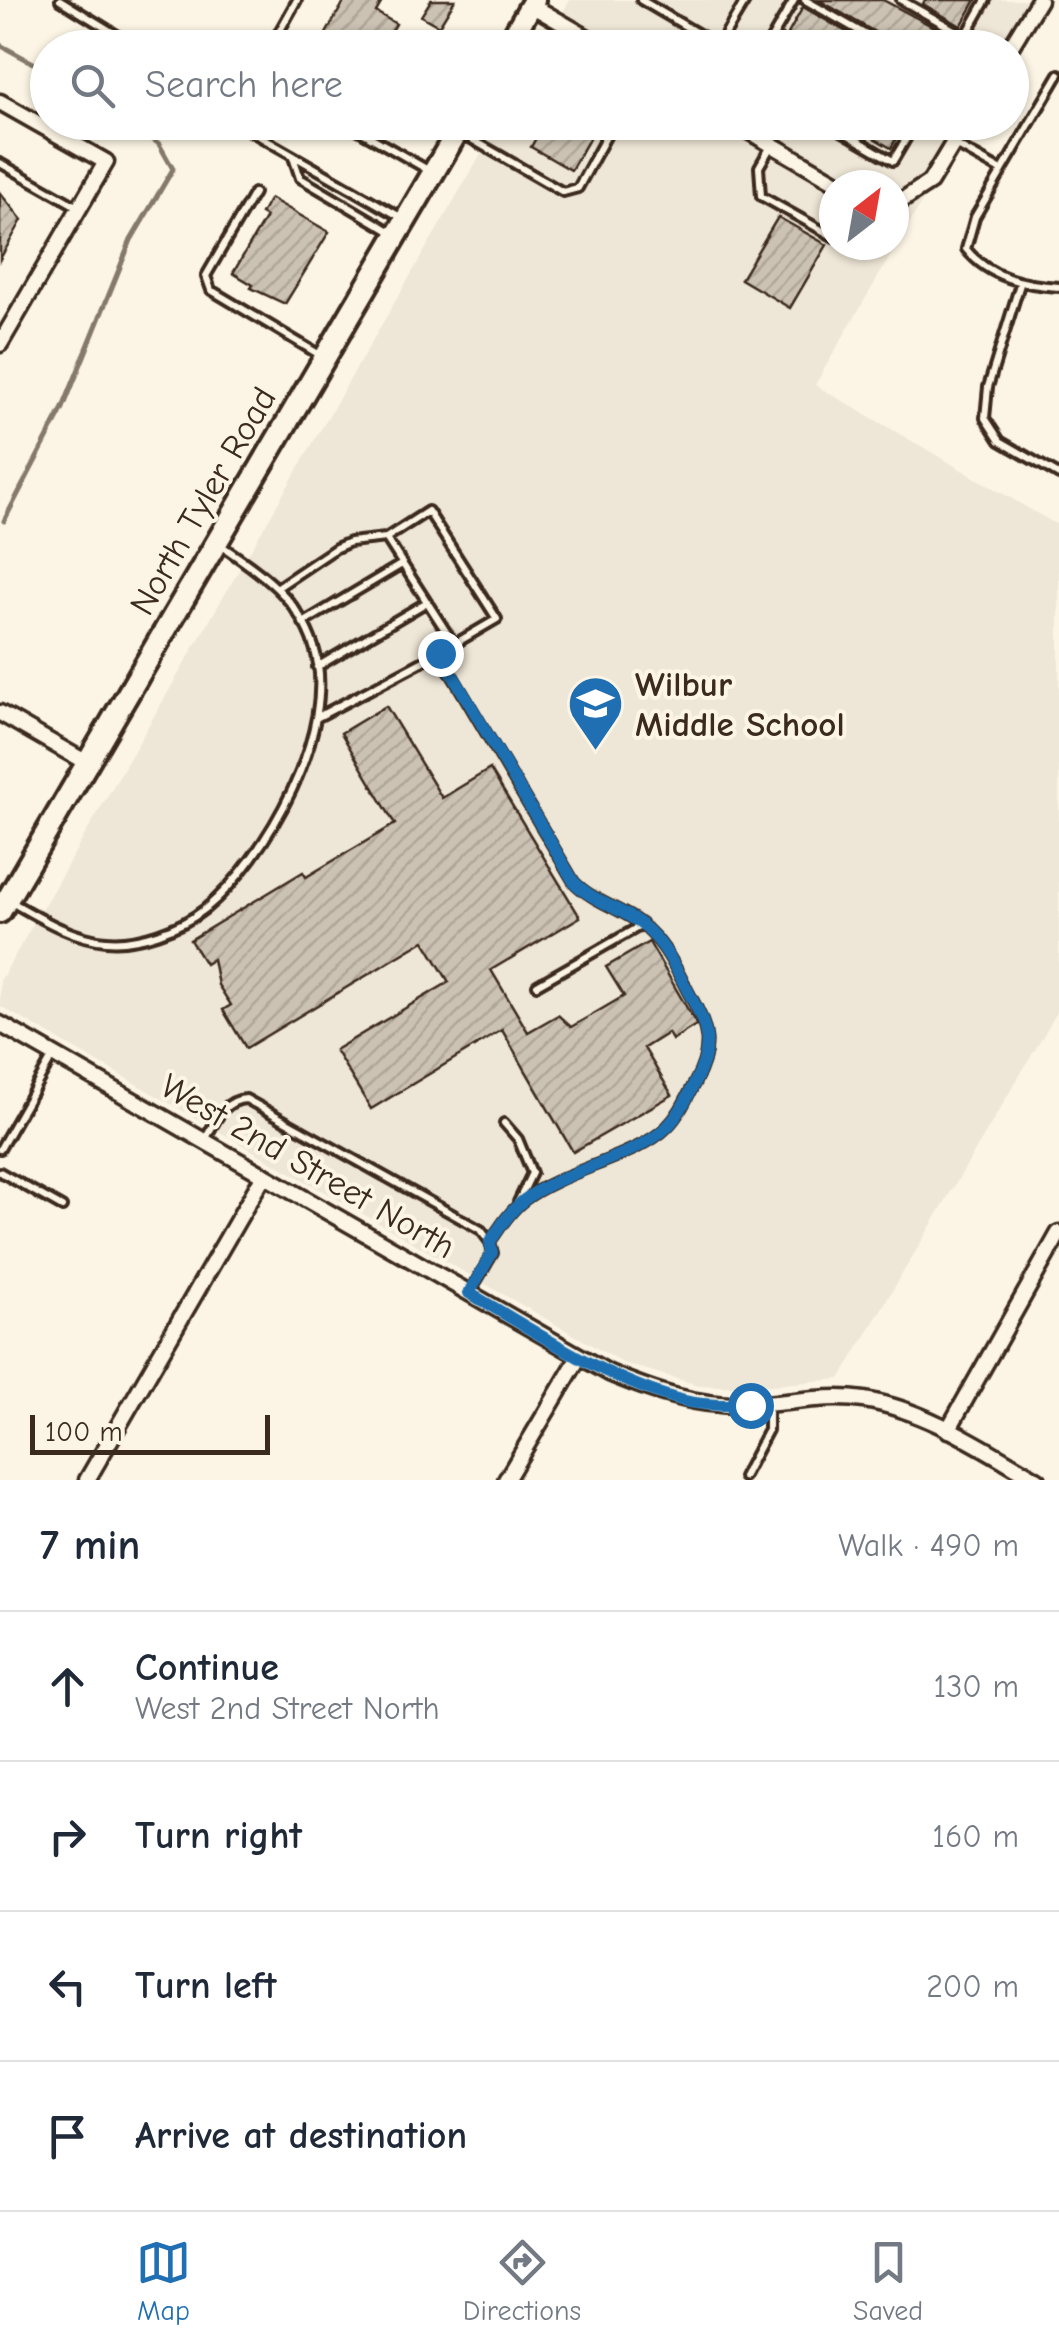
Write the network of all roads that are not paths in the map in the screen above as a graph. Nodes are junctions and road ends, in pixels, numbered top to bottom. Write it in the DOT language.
graph roads {
  1 [pos="60,0"];
  2 [pos="297,0"];
  3 [pos="642,0"];
  4 [pos="746,0"];
  5 [pos="794,0"];
  6 [pos="806,0"];
  7 [pos="902,0"];
  8 [pos="986,0"];
  9 [pos="1039,0"];
  10 [pos="532,2"];
  11 [pos="109,30"];
  12 [pos="280,30"];
  13 [pos="516,30"];
  14 [pos="576,30"];
  15 [pos="692,30"];
  16 [pos="728,30"];
  17 [pos="776,30"];
  18 [pos="857,30"];
  19 [pos="954,30"];
  20 [pos="968,30"];
  21 [pos="1021,30"];
  22 [pos="1059,74"];
  23 [pos="0,102"];
  24 [pos="30,119"];
  25 [pos="1029,125"];
  26 [pos="67,140"];
  27 [pos="265,140"];
  28 [pos="375,140"];
  29 [pos="453,140"];
  30 [pos="481,140"];
  31 [pos="604,140"];
  32 [pos="764,140"];
  33 [pos="857,140"];
  34 [pos="905,140"];
  35 [pos="955,140"];
  36 [pos="1020,140"];
  37 [pos="953,144"];
  38 [pos="772,145"];
  39 [pos="292,156"];
  40 [pos="0,163"];
  41 [pos="1002,171"];
  42 [pos="819,172"];
  43 [pos="433,174"];
  44 [pos="254,192"];
  45 [pos="909,194"];
  46 [pos="80,208"];
  47 [pos="402,228"];
  48 [pos="819,228"];
  49 [pos="1020,284"];
  50 [pos="1059,286"];
  51 [pos="1,340"];
  52 [pos="325,358"];
  53 [pos="1059,475"];
  54 [pos="386,538"];
  55 [pos="216,542"];
  56 [pos="402,564"];
  57 [pos="278,587"];
  58 [pos="427,602"];
  59 [pos="304,623"];
  60 [pos="454,644"];
  61 [pos="440,653"];
  62 [pos="318,667"];
  63 [pos="0,713"];
  64 [pos="316,718"];
  65 [pos="87,763"];
  66 [pos="4,906"];
  67 [pos="642,926"];
  68 [pos="537,984"];
  69 [pos="0,1024"];
  70 [pos="54,1055"];
  71 [pos="504,1123"];
  72 [pos="204,1141"];
  73 [pos="0,1149"];
  74 [pos="0,1172"];
  75 [pos="264,1175"];
  76 [pos="62,1207"];
  77 [pos="515,1208"];
  78 [pos="1059,1234"];
  79 [pos="490,1242"];
  80 [pos="469,1293"];
  81 [pos="579,1357"];
  82 [pos="768,1404"];
  83 [pos="948,1430"];
  84 [pos="742,1477"];
  85 [pos="86,1480"];
  86 [pos="506,1480"];
  87 [pos="1038,1480"];
  1 -- 11 [label="lane"];
  2 -- 12 [label="lane"];
  3 -- 15 [label="lane"];
  4 -- 16 [label="lane"];
  5 -- 17 [label="lane"];
  6 -- 18 [label="lane"];
  7 -- 19 [label="lane"];
  8 -- 20 [label="lane"];
  9 -- 21 [label="street"];
  10 -- 13 [label="main road"];
  10 -- 14 [label="street"];
  22 -- 25 [label="lane"];
  23 -- 24 [label="street"];
  26 -- 46 [label="street"];
  27 -- 39 [label="lane"];
  28 -- 43 [label="lane"];
  29 -- 43 [label="main road, North Tyler Road"];
  30 -- 31 [label="lane"];
  32 -- 38 [label="street"];
  33 -- 34 [label="lane"];
  35 -- 37 [label="street"];
  36 -- 41 [label="lane"];
  37 -- 41 [label="lane"];
  37 -- 45 [label="street"];
  38 -- 42 [label="street"];
  38 -- 48 [label="lane"];
  39 -- 47 [label="lane"];
  39 -- 47 [label="lane"];
  40 -- 46 [label="lane"];
  41 -- 49 [label="lane"];
  43 -- 47 [label="main road, North Tyler Road"];
  44 -- 52 [label="lane"];
  46 -- 51 [label="street"];
  47 -- 52 [label="main road, North Tyler Road"];
  49 -- 50 [label="lane"];
  49 -- 53 [label="lane"];
  52 -- 55 [label="main road, North Tyler Road"];
  54 -- 56 [label="lane"];
  54 -- 57 [label="lane"];
  54 -- 60 [label="lane"];
  55 -- 57 [label="lane"];
  55 -- 65 [label="main road, North Tyler Road"];
  56 -- 58 [label="lane"];
  56 -- 59 [label="lane"];
  57 -- 59 [label="lane"];
  58 -- 60 [label="lane"];
  58 -- 62 [label="lane"];
  59 -- 62 [label="lane"];
  60 -- 61 [label="lane"];
  61 -- 64 [label="lane"];
  61 -- 67 [label="lane"];
  62 -- 64 [label="lane"];
  63 -- 65 [label="street"];
  64 -- 66 [label="lane"];
  65 -- 66 [label="main road, North Tyler Road"];
  67 -- 68 [label="lane"];
  67 -- 77 [label="lane"];
  69 -- 70 [label="street, West 2nd Street North"];
  70 -- 72 [label="street, West 2nd Street North"];
  70 -- 73 [label="lane"];
  71 -- 77 [label="lane"];
  72 -- 75 [label="street, West 2nd Street North"];
  72 -- 79 [label="lane"];
  74 -- 76 [label="lane"];
  75 -- 80 [label="street, West 2nd Street North"];
  75 -- 85 [label="street"];
  77 -- 79 [label="lane"];
  78 -- 83 [label="street"];
  79 -- 80 [label="lane"];
  80 -- 81 [label="street, West 2nd Street North"];
  81 -- 82 [label="street, West 2nd Street North"];
  81 -- 86 [label="street"];
  82 -- 83 [label="street, West 2nd Street North"];
  82 -- 84 [label="lane"];
  83 -- 87 [label="street, West 2nd Street North"];
}
